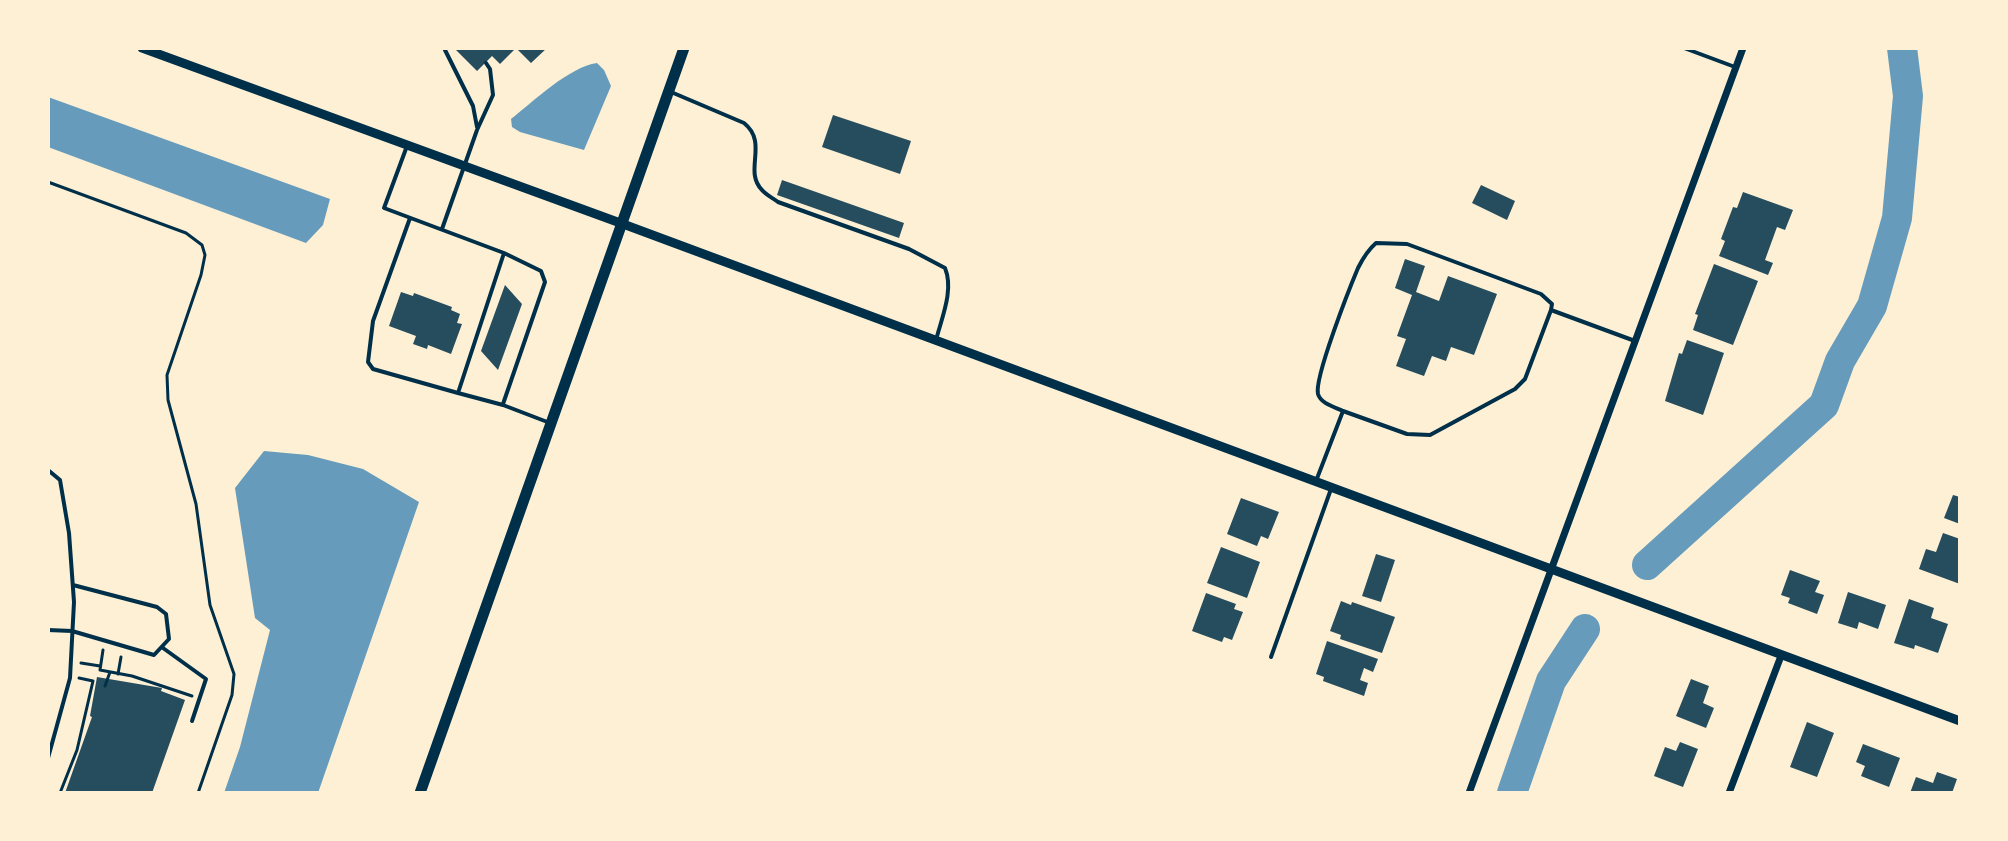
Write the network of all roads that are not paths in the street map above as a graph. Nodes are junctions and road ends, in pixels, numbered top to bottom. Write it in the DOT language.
graph roads {
  1 [pos="142,48"];
  2 [pos="444,48"];
  3 [pos="684,48"];
  4 [pos="1684,48"];
  5 [pos="1743,48"];
  6 [pos="486,63"];
  7 [pos="1736,67"];
  8 [pos="669,91"];
  9 [pos="477,130"];
  10 [pos="407,145"];
  11 [pos="464,166"];
  12 [pos="410,218"];
  13 [pos="623,224"];
  14 [pos="442,230"];
  15 [pos="504,253"];
  16 [pos="1551,310"];
  17 [pos="936,340"];
  18 [pos="1635,341"];
  19 [pos="458,393"];
  20 [pos="503,405"];
  21 [pos="1343,411"];
  22 [pos="552,423"];
  23 [pos="48,470"];
  24 [pos="1316,481"];
  25 [pos="1332,487"];
  26 [pos="1551,570"];
  27 [pos="73,585"];
  28 [pos="48,630"];
  29 [pos="72,631"];
  30 [pos="163,648"];
  31 [pos="1781,656"];
  32 [pos="1271,657"];
  33 [pos="1959,717"];
  34 [pos="192,721"];
  35 [pos="48,758"];
  36 [pos="420,793"];
  37 [pos="1469,793"];
  38 [pos="1729,793"];
  1 -- 10 [label="street"];
  2 -- 9 [label="lane"];
  3 -- 8 [label="main road"];
  4 -- 7 [label="lane"];
  5 -- 7 [label="street"];
  6 -- 9 [label="lane"];
  7 -- 18 [label="street"];
  8 -- 13 [label="main road"];
  8 -- 17 [label="lane"];
  9 -- 11 [label="lane"];
  10 -- 11 [label="street"];
  10 -- 12 [label="lane"];
  11 -- 13 [label="street"];
  11 -- 14 [label="lane"];
  12 -- 14 [label="lane"];
  12 -- 19 [label="lane"];
  13 -- 17 [label="street"];
  13 -- 22 [label="main road"];
  14 -- 15 [label="lane"];
  15 -- 19 [label="lane"];
  15 -- 20 [label="lane"];
  16 -- 18 [label="lane"];
  16 -- 21 [label="lane"];
  16 -- 21 [label="lane"];
  17 -- 24 [label="street"];
  18 -- 26 [label="street"];
  19 -- 20 [label="lane"];
  20 -- 22 [label="lane"];
  21 -- 24 [label="lane"];
  22 -- 36 [label="main road"];
  23 -- 27 [label="lane"];
  24 -- 25 [label="street"];
  25 -- 26 [label="street"];
  25 -- 32 [label="lane"];
  26 -- 31 [label="street"];
  26 -- 37 [label="street"];
  27 -- 29 [label="lane"];
  27 -- 30 [label="lane"];
  28 -- 29 [label="lane"];
  29 -- 30 [label="lane"];
  29 -- 35 [label="lane"];
  30 -- 34 [label="lane"];
  31 -- 33 [label="street"];
  31 -- 38 [label="street"];
}
